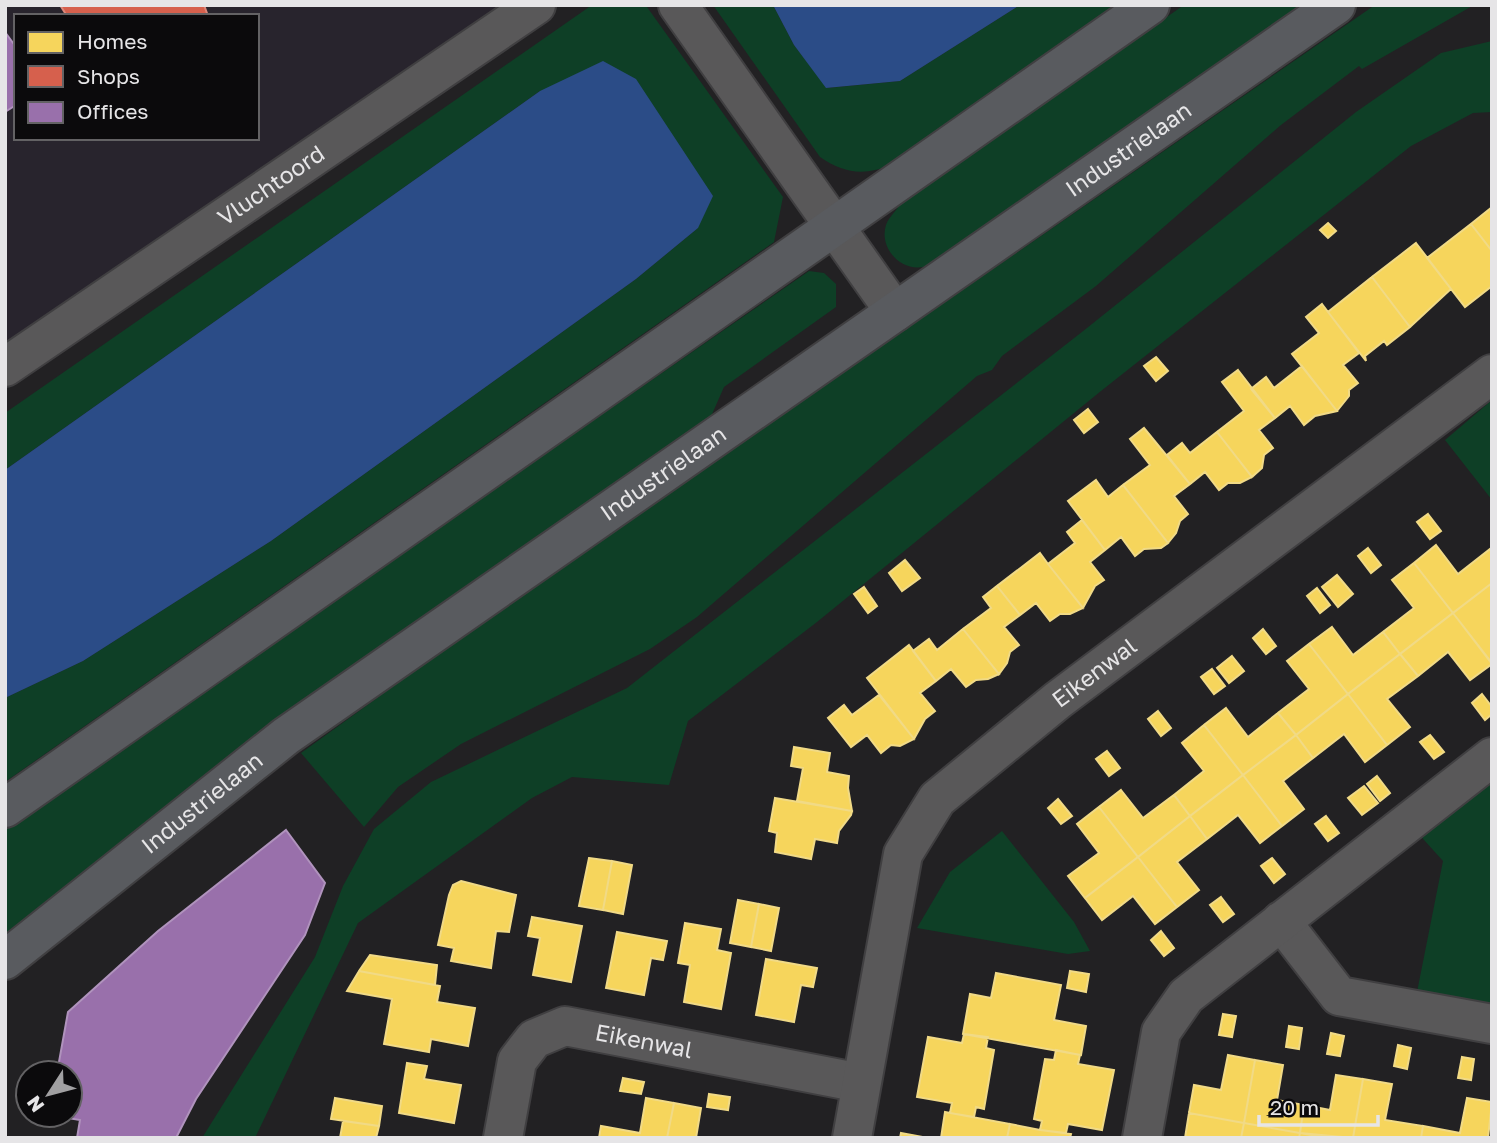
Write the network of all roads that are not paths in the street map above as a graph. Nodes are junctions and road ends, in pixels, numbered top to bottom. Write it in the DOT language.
graph roads {
  1 [pos="536,5"];
  2 [pos="678,5"];
  3 [pos="1150,5"];
  4 [pos="1336,5"];
  5 [pos="834,225"];
  6 [pos="895,312"];
  7 [pos="5,367"];
  8 [pos="1492,374"];
  9 [pos="1492,757"];
  10 [pos="5,808"];
  11 [pos="1280,921"];
  12 [pos="5,960"];
  13 [pos="1492,1024"];
  14 [pos="861,1083"];
  15 [pos="503,1138"];
  16 [pos="852,1138"];
  17 [pos="1142,1138"];
  1 -- 7 [label="street, Vluchtoord"];
  2 -- 5 [label="street"];
  3 -- 5 [label="main road"];
  4 -- 6 [label="main road, Industrielaan"];
  5 -- 6 [label="street"];
  5 -- 10 [label="main road"];
  6 -- 12 [label="main road, Industrielaan"];
  8 -- 14 [label="street, Eikenwal"];
  9 -- 11 [label="street"];
  11 -- 13 [label="street"];
  11 -- 17 [label="street"];
  14 -- 15 [label="street, Eikenwal"];
  14 -- 16 [label="street, Eikenwal"];
}
